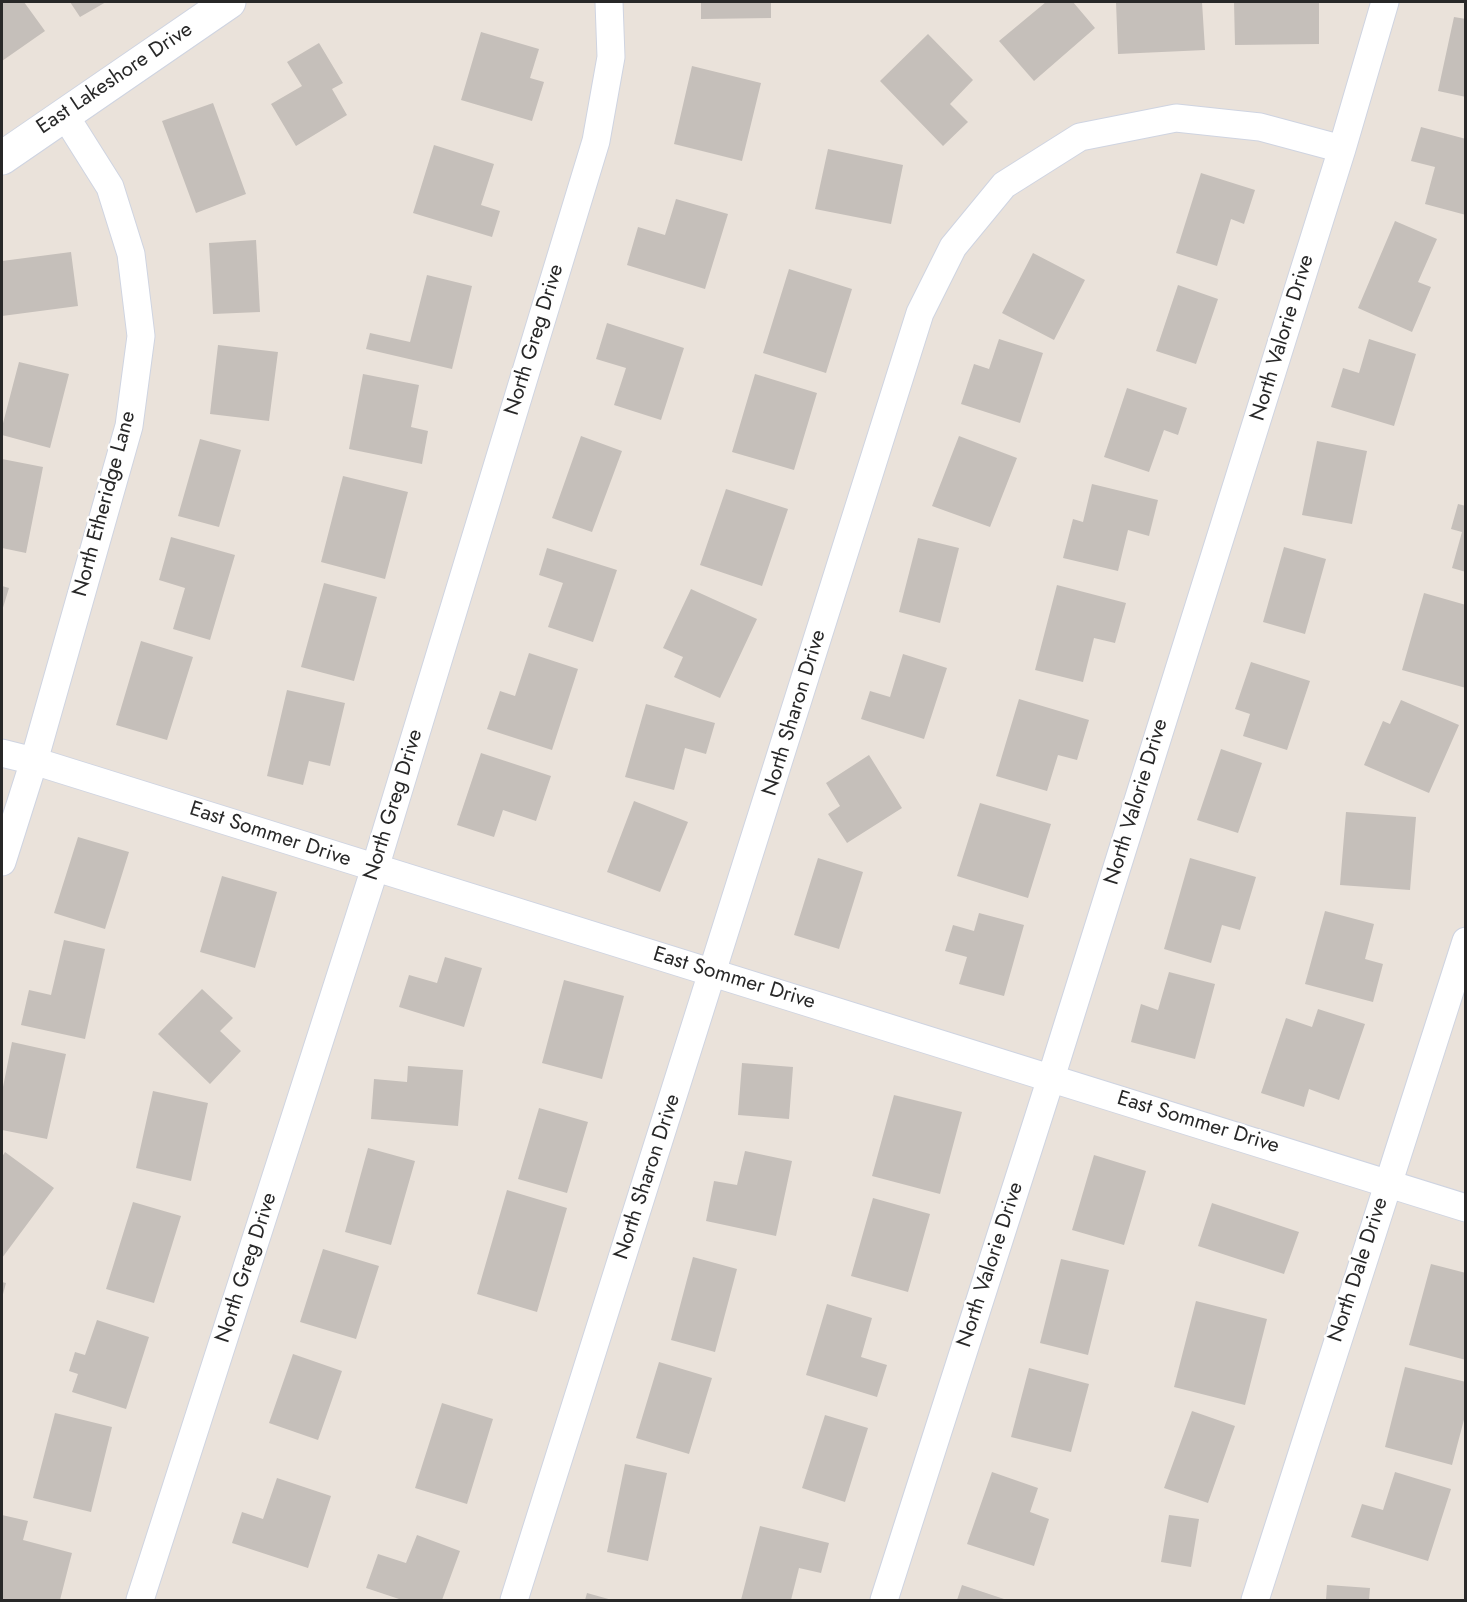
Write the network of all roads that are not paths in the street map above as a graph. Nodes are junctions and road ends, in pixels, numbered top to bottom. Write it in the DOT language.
graph roads {
  1 [pos="230,2"];
  2 [pos="609,2"];
  3 [pos="1385,2"];
  4 [pos="64,114"];
  5 [pos="1342,149"];
  6 [pos="2,158"];
  7 [pos="2,753"];
  8 [pos="34,761"];
  9 [pos="2,862"];
  10 [pos="375,868"];
  11 [pos="1466,941"];
  12 [pos="713,973"];
  13 [pos="1051,1078"];
  14 [pos="1387,1182"];
  15 [pos="1466,1208"];
  16 [pos="140,1600"];
  17 [pos="514,1600"];
  18 [pos="884,1600"];
  19 [pos="1255,1600"];
  1 -- 4 [label="main road, East Lakeshore Drive"];
  2 -- 10 [label="street, North Greg Drive"];
  3 -- 5 [label="street, North Valorie Drive"];
  4 -- 6 [label="main road, East Lakeshore Drive"];
  4 -- 8 [label="street, North Etheridge Lane"];
  5 -- 12 [label="street, North Sharon Drive"];
  5 -- 13 [label="street, North Valorie Drive"];
  7 -- 8 [label="street, East Sommer Drive"];
  8 -- 9 [label="street, North Etheridge Lane"];
  8 -- 10 [label="street, East Sommer Drive"];
  10 -- 12 [label="street, East Sommer Drive"];
  10 -- 16 [label="street, North Greg Drive"];
  11 -- 14 [label="street, North Dale Drive"];
  12 -- 13 [label="street, East Sommer Drive"];
  12 -- 17 [label="street, North Sharon Drive"];
  13 -- 14 [label="street, East Sommer Drive"];
  13 -- 18 [label="street, North Valorie Drive"];
  14 -- 15 [label="street, East Sommer Drive"];
  14 -- 19 [label="street, North Dale Drive"];
}
